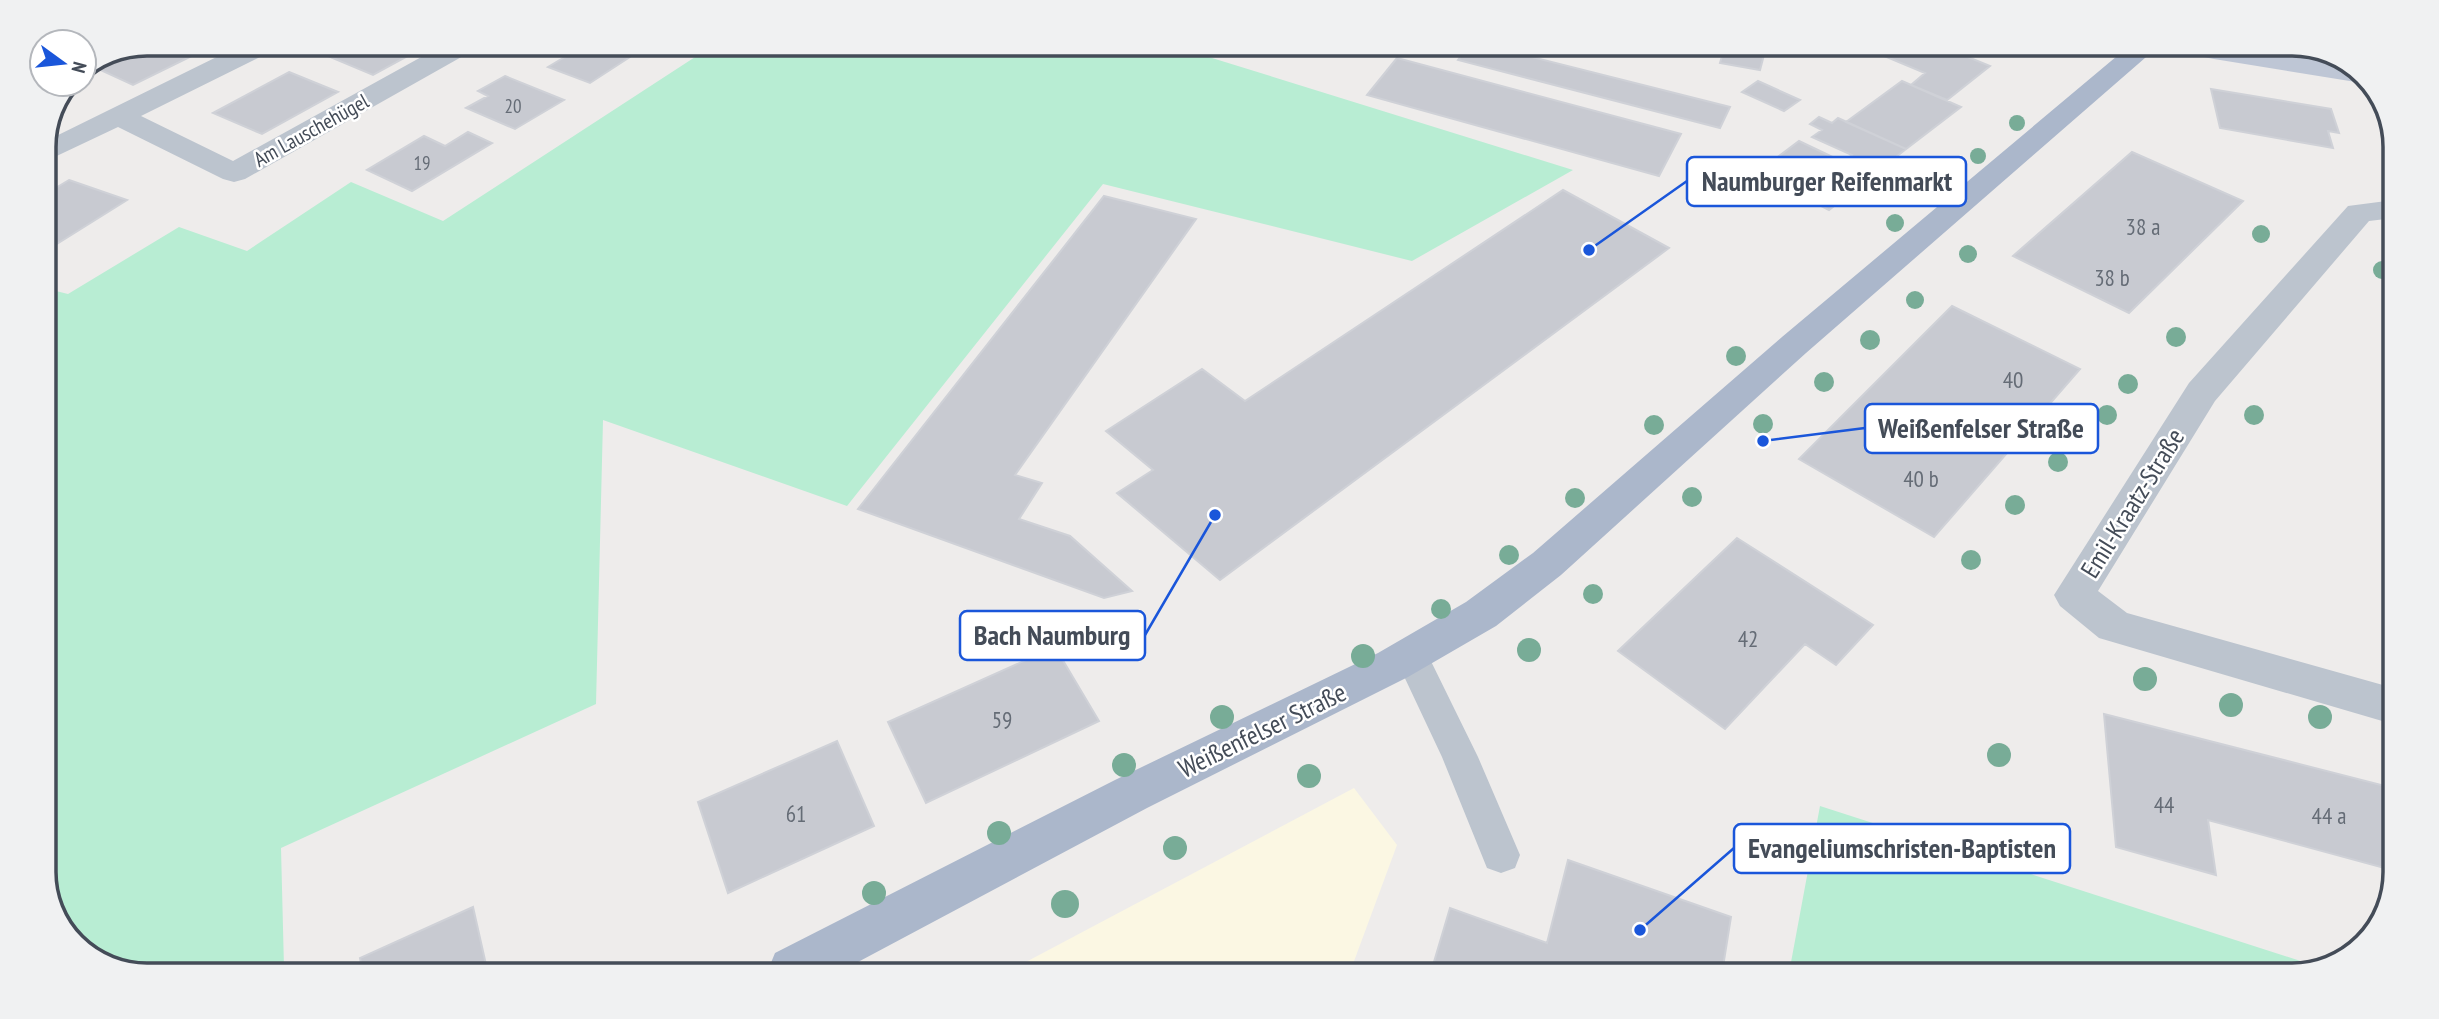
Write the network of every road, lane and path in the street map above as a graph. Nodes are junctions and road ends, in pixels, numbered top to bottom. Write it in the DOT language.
graph roads {
  1 [pos="240,56"];
  2 [pos="442,56"];
  3 [pos="2133,56"];
  4 [pos="2245,56"];
  5 [pos="2344,72"];
  6 [pos="120,117"];
  7 [pos="56,147"];
  8 [pos="2383,210"];
  9 [pos="1411,655"];
  10 [pos="2383,703"];
  11 [pos="1501,855"];
  12 [pos="806,963"];
  1 -- 6 [label="street"];
  2 -- 6 [label="street, Am Lauschehügel"];
  3 -- 9 [label="main road, Weißenfelser Straße"];
  4 -- 5 [label="main road"];
  6 -- 7 [label="street"];
  8 -- 10 [label="street, Emil-Kraatz-Straße"];
  9 -- 11 [label="lane"];
  9 -- 12 [label="main road, Weißenfelser Straße"];
}
